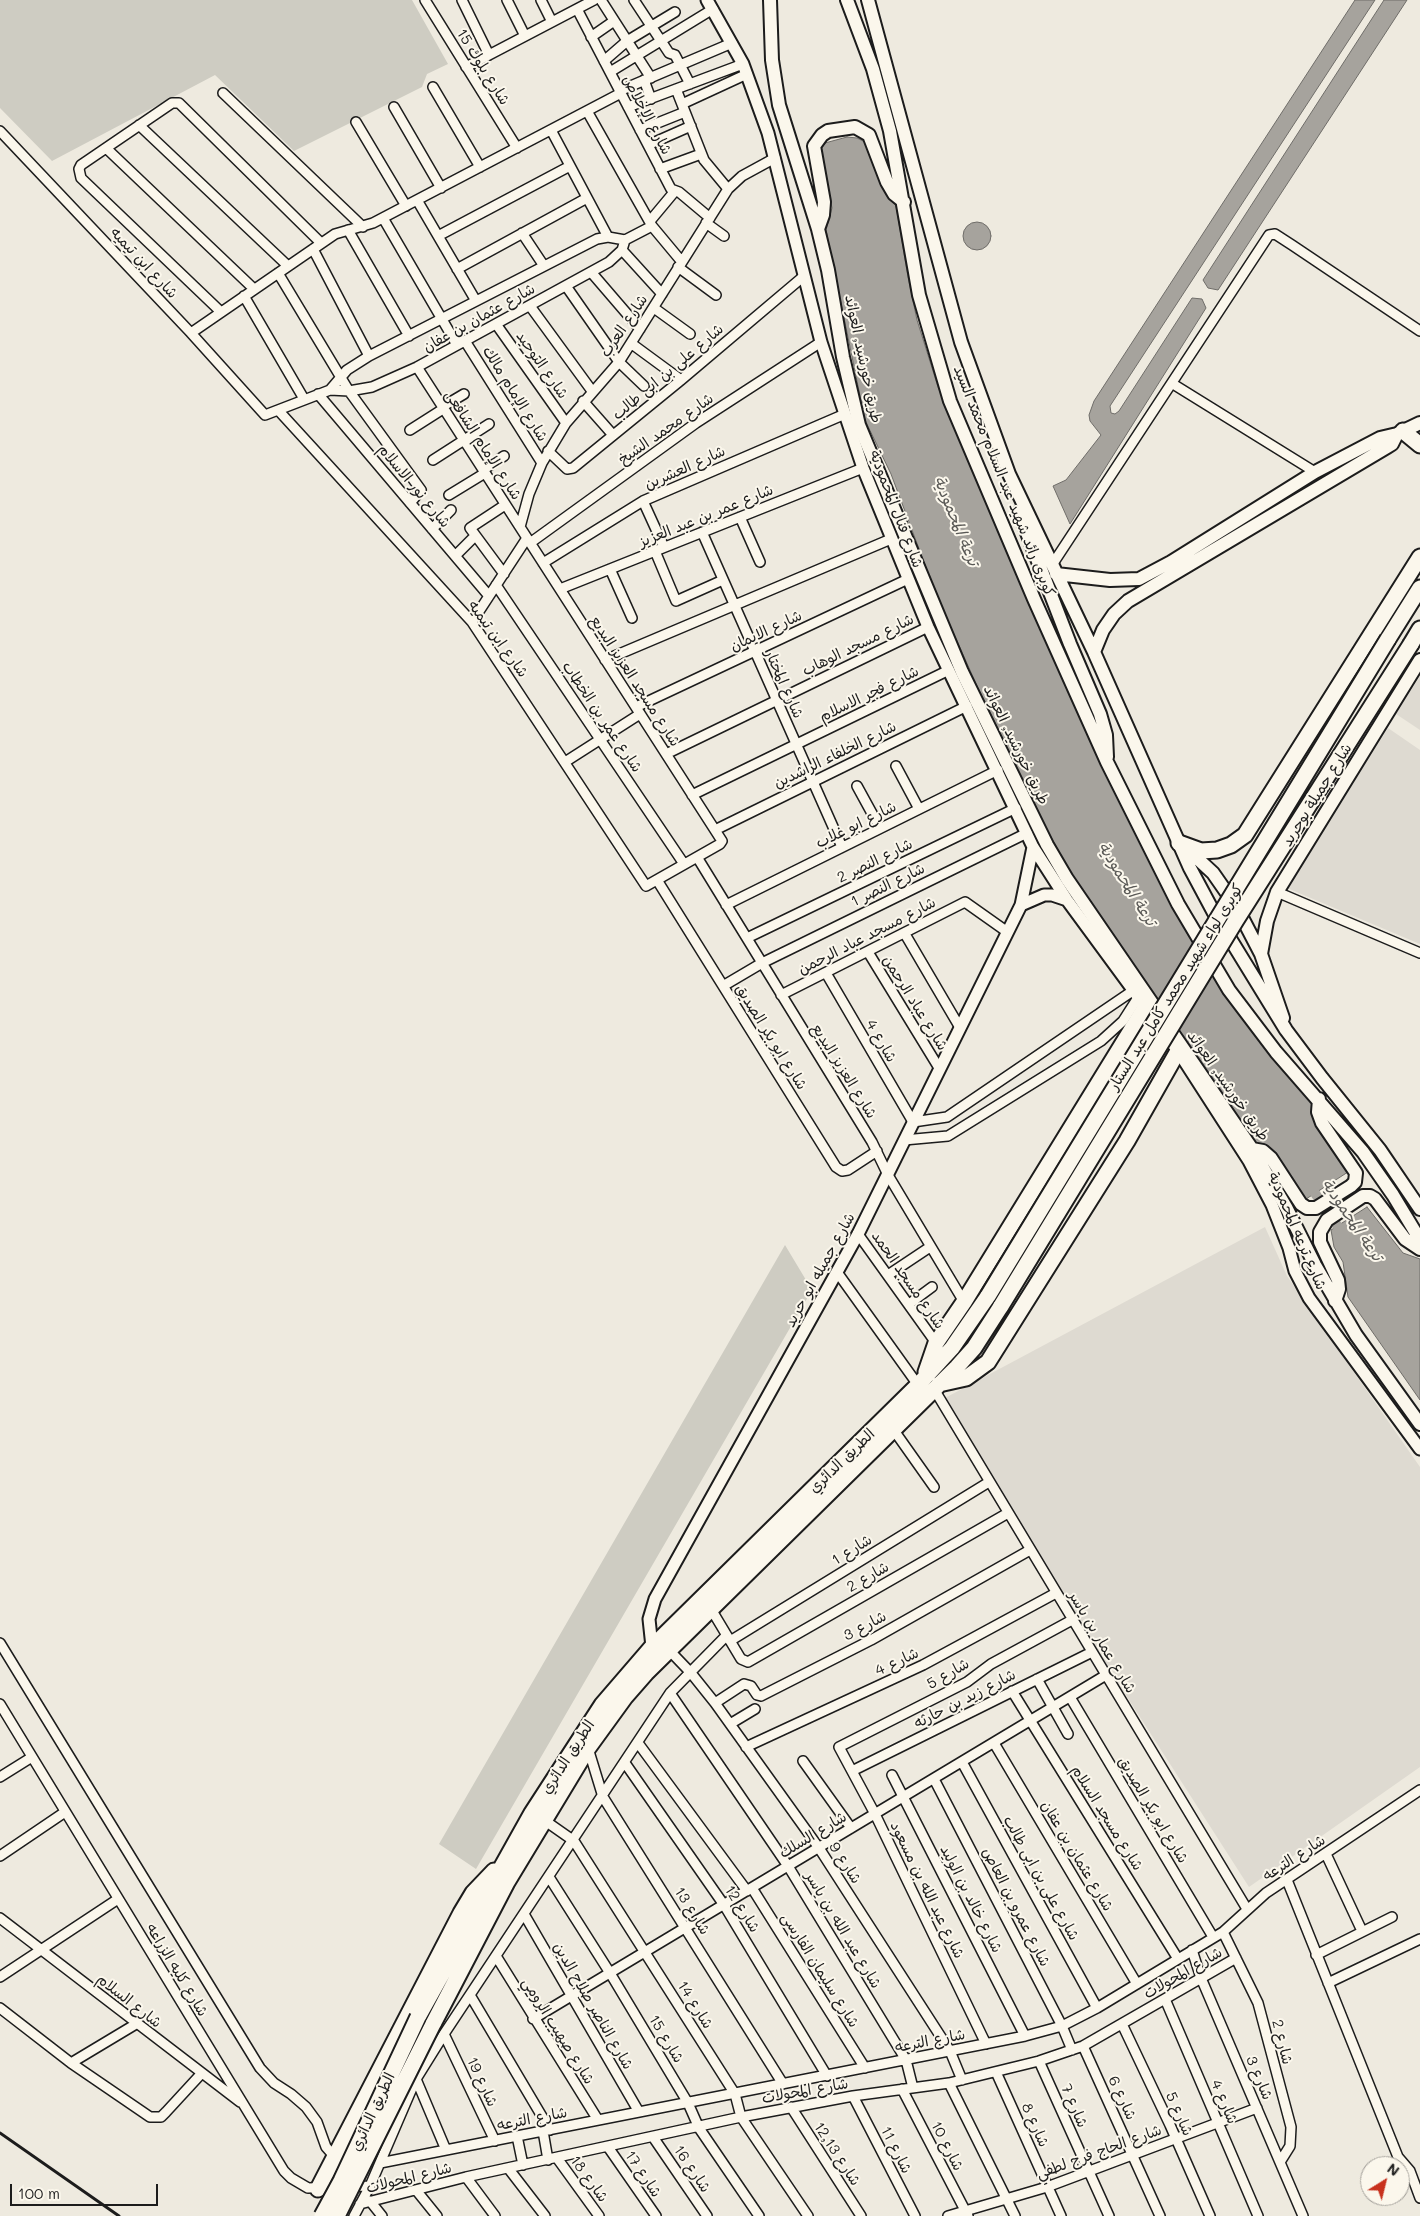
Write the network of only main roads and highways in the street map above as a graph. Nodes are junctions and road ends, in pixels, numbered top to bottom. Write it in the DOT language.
graph roads {
  1 [pos="770,0"];
  2 [pos="848,0"];
  3 [pos="868,0"];
  4 [pos="904,202"];
  5 [pos="818,229"];
  6 [pos="1420,423"];
  7 [pos="1400,432"];
  8 [pos="1420,445"];
  9 [pos="1009,474"];
  10 [pos="1420,557"];
  11 [pos="1054,570"];
  12 [pos="1139,579"];
  13 [pos="1420,588"];
  14 [pos="1145,591"];
  15 [pos="1420,629"];
  16 [pos="1094,652"];
  17 [pos="1420,660"];
  18 [pos="1107,762"];
  19 [pos="1179,843"];
  20 [pos="1261,954"];
  21 [pos="1140,997"];
  22 [pos="1286,1030"];
  23 [pos="1178,1052"];
  24 [pos="1092,1093"];
  25 [pos="1319,1099"];
  26 [pos="1135,1127"];
  27 [pos="1252,1149"];
  28 [pos="1420,1209"];
  29 [pos="1420,1240"];
  30 [pos="1420,1249"];
  31 [pos="1335,1301"];
  32 [pos="929,1384"];
  33 [pos="1420,1424"];
  34 [pos="506,1860"];
  35 [pos="318,2189"];
  36 [pos="322,2216"];
  37 [pos="337,2216"];
  1 -- 5 [label="main road, طريق خورشيد, العوائد"];
  2 -- 4 [label="main road, كوبرى رائد شهيد عبد السلام محمد السيد"];
  3 -- 9 [label="main road"];
  4 -- 5 [label="main road"];
  4 -- 18 [label="main road, كوبرى رائد شهيد عبد السلام محمد السيد"];
  5 -- 27 [label="main road, طريق خورشيد, العوائد"];
  6 -- 7 [label="main road"];
  7 -- 8 [label="main road"];
  7 -- 12 [label="main road"];
  7 -- 14 [label="main road"];
  9 -- 11 [label="main road"];
  9 -- 18 [label="main road"];
  10 -- 19 [label="main road"];
  11 -- 12 [label="main road"];
  11 -- 16 [label="main road"];
  12 -- 14 [label="main road"];
  13 -- 32 [label="main road, كوبرى لواء شهيد محمد كامل عبد الستار, bridge"];
  14 -- 16 [label="main road"];
  15 -- 32 [label="main road, كوبرى لواء شهيد محمد كامل عبد الستار, bridge"];
  16 -- 19 [label="main road"];
  17 -- 20 [label="main road, شارع جميلة بوحريد"];
  18 -- 25 [label="main road"];
  19 -- 20 [label="main road"];
  19 -- 22 [label="main road"];
  20 -- 22 [label="main road"];
  21 -- 24 [label="main road"];
  22 -- 28 [label="main road"];
  23 -- 26 [label="main road"];
  24 -- 26 [label="main road"];
  24 -- 32 [label="main road"];
  25 -- 27 [label="main road"];
  25 -- 29 [label="main road"];
  26 -- 32 [label="main road"];
  27 -- 31 [label="main road, طريق خورشيد, العوائد"];
  30 -- 31 [label="main road"];
  31 -- 33 [label="main road, طريق خورشيد, العوائد"];
  32 -- 34 [label="main road, الطريق الدائري"];
  32 -- 37 [label="main road, الطريق الدائري, bridge"];
  34 -- 35 [label="main road"];
  34 -- 36 [label="main road, الطريق الدائري, bridge"];
}
